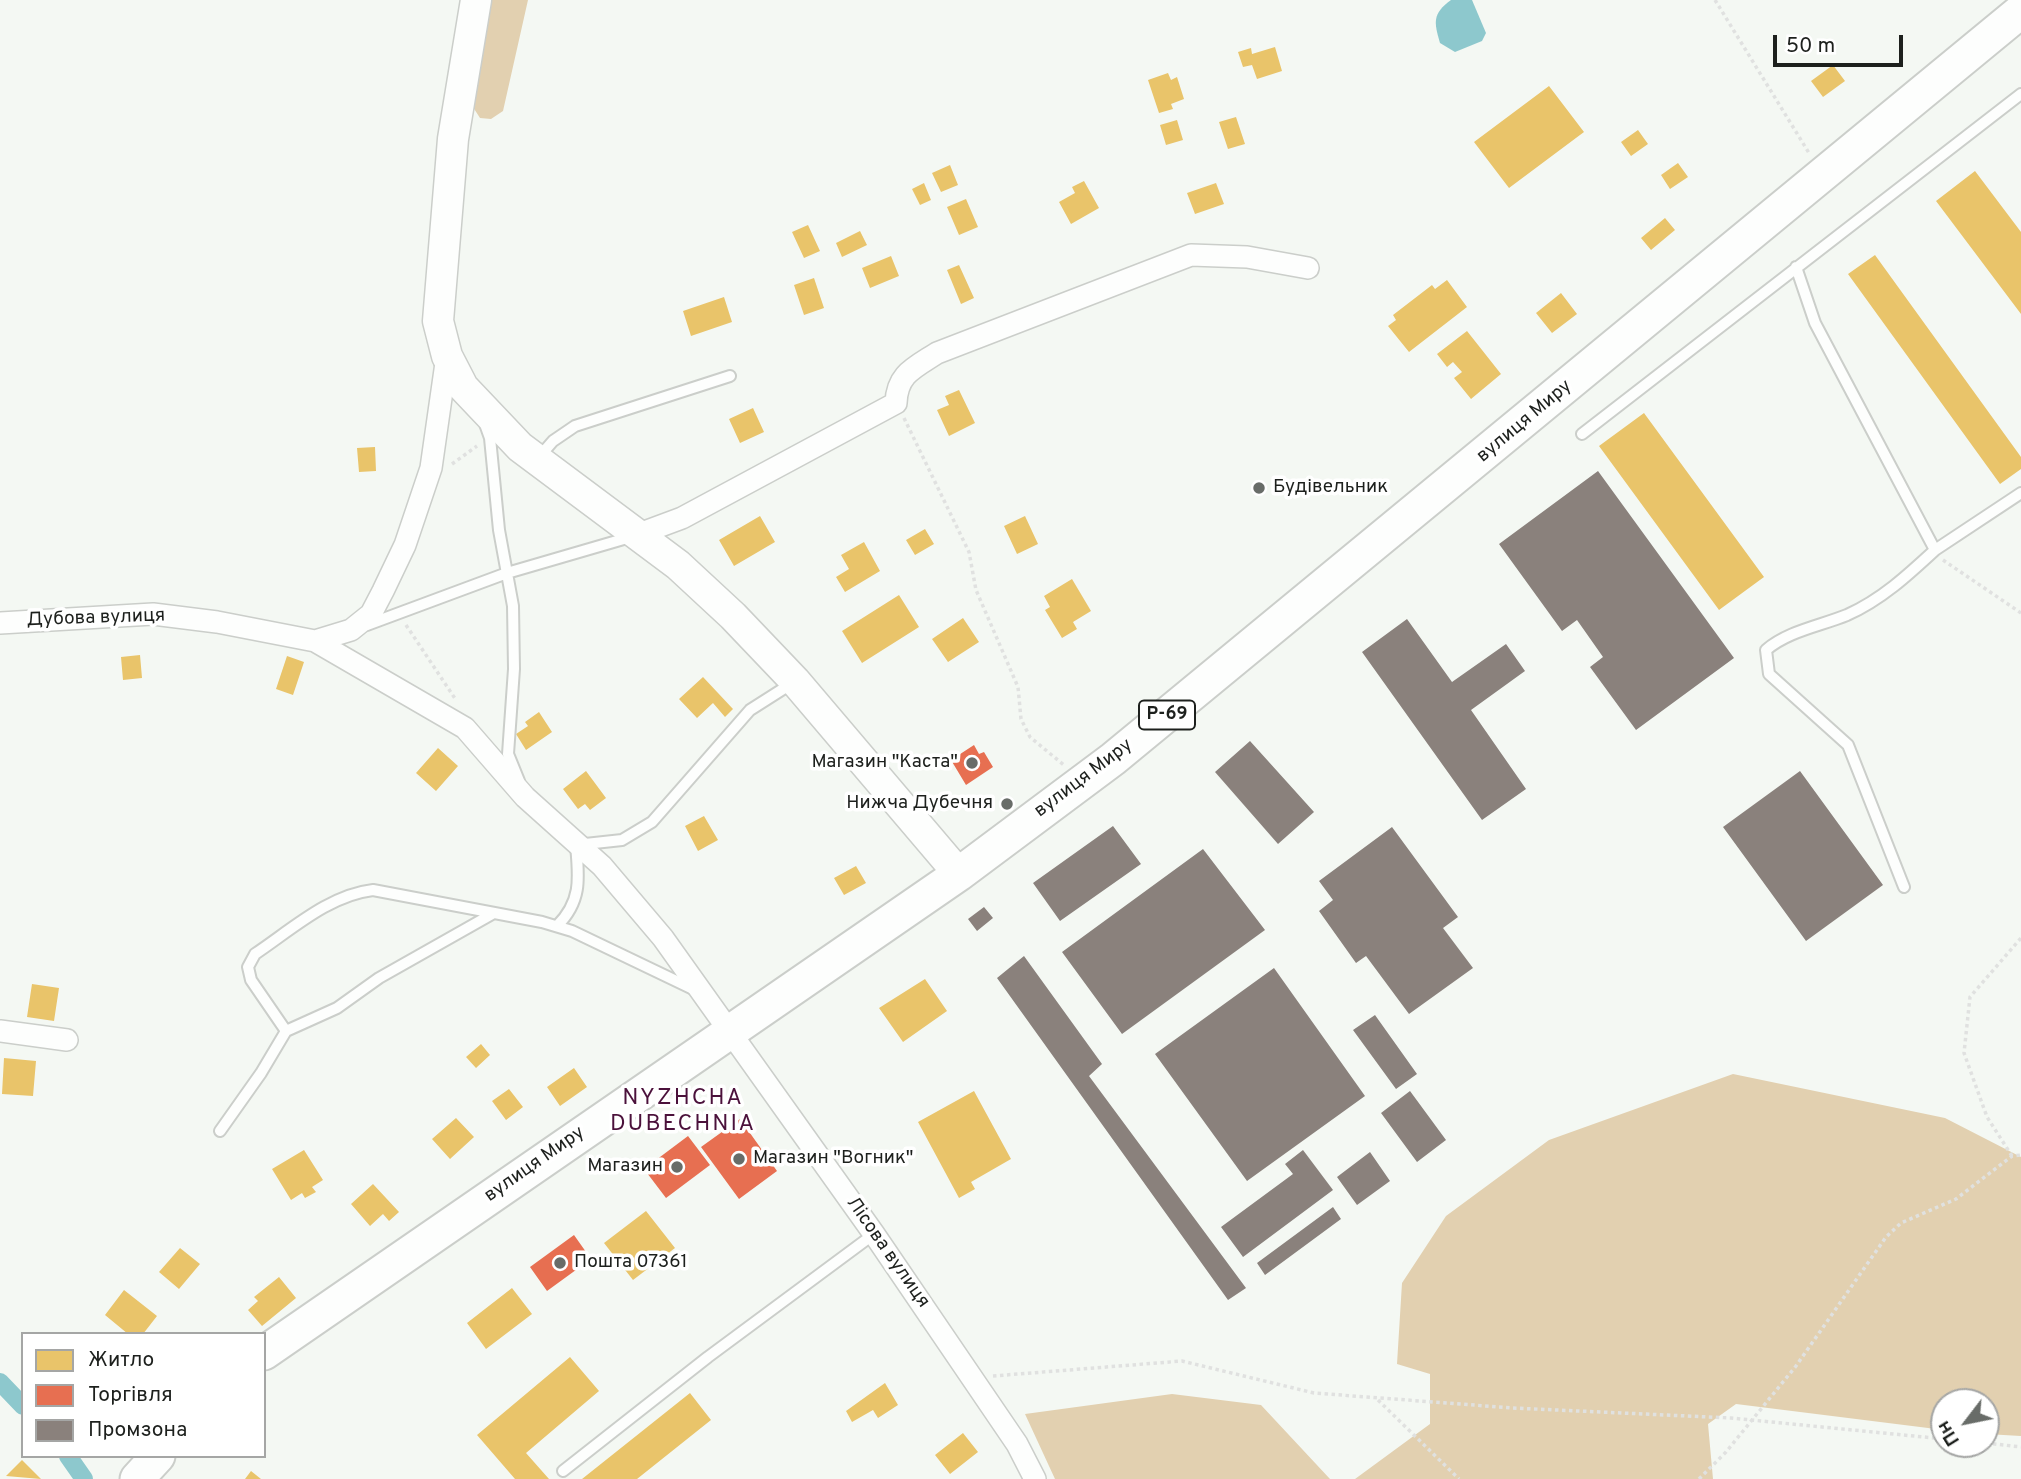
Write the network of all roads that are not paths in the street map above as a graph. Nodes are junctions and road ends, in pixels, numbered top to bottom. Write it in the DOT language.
graph roads {
  1 [pos="476,0"];
  2 [pos="2021,11"];
  3 [pos="2021,94"];
  4 [pos="1796,267"];
  5 [pos="1308,268"];
  6 [pos="447,356"];
  7 [pos="730,376"];
  8 [pos="478,405"];
  9 [pos="1582,434"];
  10 [pos="537,459"];
  11 [pos="2021,493"];
  12 [pos="639,534"];
  13 [pos="1935,550"];
  14 [pos="507,573"];
  15 [pos="0,623"];
  16 [pos="351,630"];
  17 [pos="315,642"];
  18 [pos="796,681"];
  19 [pos="525,797"];
  20 [pos="576,845"];
  21 [pos="959,874"];
  22 [pos="1904,887"];
  23 [pos="494,913"];
  24 [pos="556,926"];
  25 [pos="705,995"];
  26 [pos="0,1031"];
  27 [pos="286,1031"];
  28 [pos="732,1031"];
  29 [pos="67,1040"];
  30 [pos="220,1131"];
  31 [pos="874,1234"];
  32 [pos="266,1352"];
  33 [pos="563,1471"];
  34 [pos="1035,1479"];
  1 -- 6 [label="street"];
  2 -- 21 [label="main road, вулиця Миру / Р-69"];
  3 -- 4 [label="lane"];
  4 -- 9 [label="lane"];
  4 -- 13 [label="lane"];
  5 -- 12 [label="street"];
  6 -- 8 [label="street"];
  6 -- 16 [label="street"];
  7 -- 10 [label="lane"];
  8 -- 10 [label="street"];
  8 -- 14 [label="lane"];
  10 -- 12 [label="street"];
  11 -- 13 [label="lane"];
  12 -- 14 [label="lane"];
  12 -- 18 [label="street"];
  13 -- 22 [label="lane"];
  14 -- 16 [label="lane"];
  14 -- 19 [label="lane"];
  15 -- 17 [label="street, Дубова вулиця"];
  16 -- 17 [label="street"];
  17 -- 19 [label="street, Лісова вулиця"];
  18 -- 20 [label="lane"];
  18 -- 21 [label="street"];
  19 -- 20 [label="street, Лісова вулиця"];
  20 -- 24 [label="lane"];
  20 -- 25 [label="street, Лісова вулиця"];
  21 -- 28 [label="main road, вулиця Миру / Р-69"];
  23 -- 24 [label="lane"];
  23 -- 27 [label="lane"];
  23 -- 27 [label="lane"];
  24 -- 25 [label="lane"];
  25 -- 28 [label="street, Лісова вулиця"];
  26 -- 29 [label="street"];
  27 -- 30 [label="lane"];
  28 -- 31 [label="street, Лісова вулиця"];
  28 -- 32 [label="main road, вулиця Миру / Р-69"];
  31 -- 33 [label="lane"];
  31 -- 34 [label="street, Лісова вулиця"];
}
